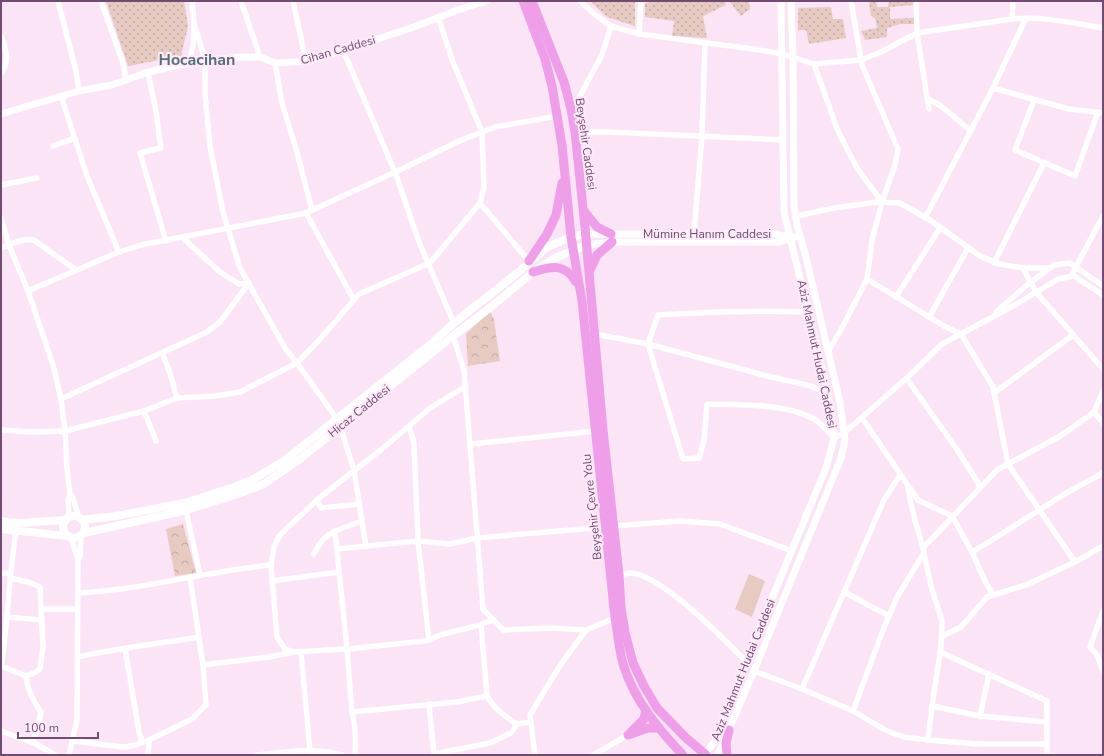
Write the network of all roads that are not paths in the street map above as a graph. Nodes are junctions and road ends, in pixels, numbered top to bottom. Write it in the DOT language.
graph roads {
  1 [pos="58,1"];
  2 [pos="101,1"];
  3 [pos="192,1"];
  4 [pos="241,1"];
  5 [pos="293,1"];
  6 [pos="486,1"];
  7 [pos="523,1"];
  8 [pos="532,1"];
  9 [pos="580,1"];
  10 [pos="641,1"];
  11 [pos="781,1"];
  12 [pos="791,1"];
  13 [pos="851,1"];
  14 [pos="916,1"];
  15 [pos="1013,1"];
  16 [pos="438,17"];
  17 [pos="1026,18"];
  18 [pos="1012,20"];
  19 [pos="194,23"];
  20 [pos="611,26"];
  21 [pos="1103,28"];
  22 [pos="917,33"];
  23 [pos="639,34"];
  24 [pos="1,36"];
  25 [pos="705,43"];
  26 [pos="343,50"];
  27 [pos="782,54"];
  28 [pos="260,57"];
  29 [pos="793,58"];
  30 [pos="205,60"];
  31 [pos="861,60"];
  32 [pos="306,61"];
  33 [pos="189,63"];
  34 [pos="275,63"];
  35 [pos="814,64"];
  36 [pos="148,72"];
  37 [pos="1,74"];
  38 [pos="126,81"];
  39 [pos="993,88"];
  40 [pos="79,91"];
  41 [pos="61,96"];
  42 [pos="927,98"];
  43 [pos="1034,100"];
  44 [pos="571,109"];
  45 [pos="929,109"];
  46 [pos="1100,112"];
  47 [pos="1,114"];
  48 [pos="558,116"];
  49 [pos="971,131"];
  50 [pos="482,132"];
  51 [pos="575,132"];
  52 [pos="702,136"];
  53 [pos="75,138"];
  54 [pos="784,140"];
  55 [pos="53,146"];
  56 [pos="1044,163"];
  57 [pos="564,170"];
  58 [pos="395,172"];
  59 [pos="37,178"];
  60 [pos="1,185"];
  61 [pos="882,202"];
  62 [pos="480,203"];
  63 [pos="583,209"];
  64 [pos="312,210"];
  65 [pos="306,213"];
  66 [pos="796,216"];
  67 [pos="1103,216"];
  68 [pos="1,218"];
  69 [pos="925,218"];
  70 [pos="940,228"];
  71 [pos="228,229"];
  72 [pos="694,233"];
  73 [pos="585,234"];
  74 [pos="800,236"];
  75 [pos="571,237"];
  76 [pos="183,238"];
  77 [pos="612,238"];
  78 [pos="792,238"];
  79 [pos="166,241"];
  80 [pos="10,245"];
  81 [pos="586,245"];
  82 [pos="549,246"];
  83 [pos="1,248"];
  84 [pos="968,248"];
  85 [pos="573,250"];
  86 [pos="119,252"];
  87 [pos="554,259"];
  88 [pos="529,261"];
  89 [pos="430,263"];
  90 [pos="994,263"];
  91 [pos="1075,267"];
  92 [pos="1023,268"];
  93 [pos="1049,268"];
  94 [pos="76,270"];
  95 [pos="533,272"];
  96 [pos="589,273"];
  97 [pos="1071,276"];
  98 [pos="867,279"];
  99 [pos="249,282"];
  100 [pos="1031,282"];
  101 [pos="1103,286"];
  102 [pos="579,289"];
  103 [pos="28,291"];
  104 [pos="1036,292"];
  105 [pos="1103,295"];
  106 [pos="896,296"];
  107 [pos="354,300"];
  108 [pos="808,312"];
  109 [pos="929,317"];
  110 [pos="989,318"];
  111 [pos="454,323"];
  112 [pos="595,334"];
  113 [pos="961,334"];
  114 [pos="1073,335"];
  115 [pos="453,336"];
  116 [pos="648,344"];
  117 [pos="828,352"];
  118 [pos="162,353"];
  119 [pos="297,363"];
  120 [pos="1103,369"];
  121 [pos="906,379"];
  122 [pos="466,386"];
  123 [pos="1103,391"];
  124 [pos="994,393"];
  125 [pos="828,394"];
  126 [pos="177,398"];
  127 [pos="61,399"];
  128 [pos="144,411"];
  129 [pos="1094,412"];
  130 [pos="862,418"];
  131 [pos="338,423"];
  132 [pos="1103,423"];
  133 [pos="409,426"];
  134 [pos="1,430"];
  135 [pos="65,431"];
  136 [pos="596,431"];
  137 [pos="844,433"];
  138 [pos="834,438"];
  139 [pos="156,441"];
  140 [pos="471,444"];
  141 [pos="1008,464"];
  142 [pos="354,470"];
  143 [pos="1103,473"];
  144 [pos="900,475"];
  145 [pos="908,486"];
  146 [pos="980,486"];
  147 [pos="70,494"];
  148 [pos="317,500"];
  149 [pos="359,504"];
  150 [pos="186,510"];
  151 [pos="1040,510"];
  152 [pos="952,516"];
  153 [pos="68,519"];
  154 [pos="81,519"];
  155 [pos="1,521"];
  156 [pos="362,521"];
  157 [pos="610,526"];
  158 [pos="1,529"];
  159 [pos="335,531"];
  160 [pos="16,532"];
  161 [pos="82,534"];
  162 [pos="70,537"];
  163 [pos="477,538"];
  164 [pos="418,541"];
  165 [pos="1103,546"];
  166 [pos="366,547"];
  167 [pos="337,549"];
  168 [pos="924,550"];
  169 [pos="792,551"];
  170 [pos="972,552"];
  171 [pos="314,554"];
  172 [pos="78,560"];
  173 [pos="1075,562"];
  174 [pos="271,565"];
  175 [pos="339,572"];
  176 [pos="1,573"];
  177 [pos="200,575"];
  178 [pos="11,576"];
  179 [pos="619,576"];
  180 [pos="190,577"];
  181 [pos="272,581"];
  182 [pos="844,592"];
  183 [pos="78,593"];
  184 [pos="993,595"];
  185 [pos="42,609"];
  186 [pos="77,609"];
  187 [pos="1103,611"];
  188 [pos="889,616"];
  189 [pos="7,617"];
  190 [pos="615,618"];
  191 [pos="41,620"];
  192 [pos="494,620"];
  193 [pos="480,625"];
  194 [pos="586,630"];
  195 [pos="941,636"];
  196 [pos="199,637"];
  197 [pos="429,640"];
  198 [pos="347,648"];
  199 [pos="124,649"];
  200 [pos="294,652"];
  201 [pos="301,652"];
  202 [pos="940,652"];
  203 [pos="77,657"];
  204 [pos="746,662"];
  205 [pos="203,665"];
  206 [pos="1,666"];
  207 [pos="1103,671"];
  208 [pos="754,672"];
  209 [pos="989,674"];
  210 [pos="26,676"];
  211 [pos="802,689"];
  212 [pos="487,696"];
  213 [pos="429,704"];
  214 [pos="932,706"];
  215 [pos="646,710"];
  216 [pos="853,711"];
  217 [pos="352,712"];
  218 [pos="980,716"];
  219 [pos="530,722"];
  220 [pos="1047,722"];
  221 [pos="518,724"];
  222 [pos="659,728"];
  223 [pos="729,730"];
  224 [pos="1,731"];
  225 [pos="628,735"];
  226 [pos="685,737"];
  227 [pos="73,740"];
  228 [pos="149,740"];
  229 [pos="928,740"];
  230 [pos="142,742"];
  231 [pos="33,743"];
  232 [pos="1047,744"];
  233 [pos="460,748"];
  234 [pos="310,751"];
  235 [pos="678,753"];
  236 [pos="434,754"];
  237 [pos="55,755"];
  238 [pos="69,755"];
  239 [pos="148,755"];
  240 [pos="256,755"];
  241 [pos="342,755"];
  242 [pos="355,755"];
  243 [pos="427,755"];
  244 [pos="463,755"];
  245 [pos="535,755"];
  246 [pos="593,755"];
  247 [pos="705,755"];
  248 [pos="718,755"];
  249 [pos="727,755"];
  250 [pos="1047,755"];
  1 -- 40 [label="street"];
  2 -- 38 [label="street"];
  3 -- 19 [label="street"];
  4 -- 28 [label="street"];
  5 -- 32 [label="street"];
  6 -- 16 [label="street, Cihan Caddesi"];
  7 -- 48 [label="highway, Beyşehir Caddesi"];
  8 -- 44 [label="highway, Beyşehir Caddesi"];
  9 -- 20 [label="street"];
  10 -- 23 [label="street"];
  11 -- 27 [label="street, Aziz Mahmut Hudai Caddesi"];
  12 -- 29 [label="street, Aziz Mahmut Hudai Caddesi"];
  13 -- 31 [label="street"];
  14 -- 22 [label="street"];
  15 -- 18 [label="street"];
  16 -- 26 [label="street, Cihan Caddesi"];
  16 -- 50 [label="street"];
  17 -- 18 [label="street"];
  17 -- 21 [label="street"];
  17 -- 39 [label="street"];
  18 -- 22 [label="street"];
  19 -- 30 [label="street"];
  19 -- 33 [label="street"];
  20 -- 23 [label="street"];
  20 -- 44 [label="street"];
  22 -- 31 [label="street"];
  22 -- 42 [label="street"];
  23 -- 25 [label="street"];
  24 -- 37 [label="street"];
  25 -- 27 [label="street"];
  25 -- 52 [label="street"];
  26 -- 32 [label="street, Cihan Caddesi"];
  26 -- 58 [label="street"];
  27 -- 29 [label="street"];
  27 -- 54 [label="street, Aziz Mahmut Hudai Caddesi"];
  28 -- 30 [label="street, Cihan Caddesi"];
  28 -- 34 [label="street, Cihan Caddesi"];
  29 -- 35 [label="street"];
  29 -- 66 [label="street, Aziz Mahmut Hudai Caddesi"];
  30 -- 33 [label="street, Cihan Caddesi"];
  30 -- 71 [label="street"];
  31 -- 35 [label="street"];
  31 -- 61 [label="street"];
  32 -- 34 [label="street, Cihan Caddesi"];
  33 -- 36 [label="street, Cihan Caddesi"];
  34 -- 64 [label="street"];
  35 -- 61 [label="street"];
  36 -- 38 [label="street, Cihan Caddesi"];
  36 -- 79 [label="street"];
  38 -- 40 [label="street, Cihan Caddesi"];
  39 -- 43 [label="street"];
  39 -- 49 [label="street"];
  40 -- 41 [label="street, Cihan Caddesi"];
  41 -- 47 [label="street, Cihan Caddesi"];
  41 -- 53 [label="street"];
  42 -- 45 [label="street"];
  42 -- 49 [label="street"];
  43 -- 46 [label="street"];
  43 -- 56 [label="street"];
  44 -- 51 [label="highway, Beyşehir Caddesi"];
  46 -- 56 [label="street"];
  48 -- 50 [label="street"];
  48 -- 57 [label="highway, Beyşehir Caddesi"];
  49 -- 69 [label="street"];
  50 -- 58 [label="street"];
  50 -- 62 [label="street"];
  51 -- 52 [label="street"];
  51 -- 63 [label="highway, Beyşehir Caddesi"];
  52 -- 54 [label="street"];
  52 -- 72 [label="street"];
  53 -- 55 [label="street"];
  53 -- 86 [label="street"];
  54 -- 78 [label="street, Aziz Mahmut Hudai Caddesi"];
  56 -- 90 [label="street"];
  57 -- 75 [label="highway, Beyşehir Caddesi"];
  57 -- 88 [label="highway"];
  58 -- 64 [label="street"];
  58 -- 89 [label="street"];
  59 -- 60 [label="street"];
  61 -- 66 [label="street"];
  61 -- 69 [label="street"];
  61 -- 98 [label="street"];
  62 -- 88 [label="street"];
  62 -- 89 [label="street"];
  63 -- 73 [label="highway, Beyşehir Caddesi"];
  63 -- 77 [label="highway"];
  64 -- 65 [label="street"];
  65 -- 71 [label="street"];
  65 -- 107 [label="street"];
  66 -- 74 [label="street, Aziz Mahmut Hudai Caddesi"];
  67 -- 91 [label="street"];
  68 -- 80 [label="street"];
  69 -- 70 [label="street"];
  70 -- 84 [label="street"];
  70 -- 106 [label="street"];
  71 -- 76 [label="street"];
  71 -- 99 [label="street"];
  72 -- 77 [label="street, Mümine Hanım Caddesi"];
  72 -- 78 [label="street, Mümine Hanım Caddesi"];
  73 -- 75 [label="main road, Hicaz Caddesi"];
  73 -- 77 [label="street, Mümine Hanım Caddesi"];
  73 -- 81 [label="highway, Beyşehir Caddesi"];
  74 -- 78 [label="street"];
  74 -- 117 [label="street, Aziz Mahmut Hudai Caddesi"];
  75 -- 82 [label="main road, Hicaz Caddesi"];
  75 -- 85 [label="highway, Beyşehir Çevre Yolu"];
  76 -- 79 [label="street"];
  76 -- 99 [label="street"];
  77 -- 78 [label="street, Mümine Hanım Caddesi"];
  77 -- 81 [label="street, Hicaz Caddesi"];
  77 -- 96 [label="highway"];
  78 -- 108 [label="street, Aziz Mahmut Hudai Caddesi"];
  79 -- 86 [label="street"];
  80 -- 83 [label="street"];
  80 -- 94 [label="street"];
  80 -- 103 [label="street"];
  81 -- 85 [label="main road, Hicaz Caddesi"];
  81 -- 96 [label="highway, Beyşehir Caddesi"];
  82 -- 87 [label="main road"];
  82 -- 88 [label="main road, Hicaz Caddesi"];
  84 -- 90 [label="street"];
  84 -- 109 [label="street"];
  85 -- 87 [label="main road, Hicaz Caddesi"];
  85 -- 102 [label="highway, Beyşehir Çevre Yolu"];
  86 -- 94 [label="street"];
  87 -- 95 [label="main road, Hicaz Caddesi"];
  88 -- 111 [label="main road, Hicaz Caddesi"];
  89 -- 107 [label="street"];
  89 -- 111 [label="street"];
  90 -- 92 [label="street"];
  91 -- 93 [label="street"];
  91 -- 97 [label="street"];
  91 -- 101 [label="street"];
  92 -- 93 [label="street"];
  92 -- 100 [label="street"];
  93 -- 100 [label="street"];
  94 -- 103 [label="street"];
  95 -- 102 [label="highway"];
  95 -- 115 [label="main road, Hicaz Caddesi"];
  96 -- 112 [label="highway, Beyşehir Çevre Yolu"];
  97 -- 104 [label="street"];
  97 -- 105 [label="street"];
  98 -- 106 [label="street"];
  98 -- 117 [label="street"];
  99 -- 118 [label="street"];
  99 -- 119 [label="street"];
  100 -- 104 [label="street"];
  100 -- 110 [label="street"];
  102 -- 136 [label="highway, Beyşehir Çevre Yolu"];
  103 -- 127 [label="street"];
  104 -- 110 [label="street"];
  104 -- 114 [label="street"];
  106 -- 109 [label="street"];
  107 -- 119 [label="street"];
  108 -- 116 [label="street"];
  108 -- 125 [label="street, Aziz Mahmut Hudai Caddesi"];
  109 -- 113 [label="street"];
  110 -- 113 [label="street"];
  111 -- 131 [label="main road, Hicaz Caddesi"];
  112 -- 116 [label="street"];
  112 -- 157 [label="highway, Beyşehir Çevre Yolu"];
  113 -- 121 [label="street"];
  113 -- 124 [label="street"];
  114 -- 120 [label="street"];
  114 -- 124 [label="street"];
  115 -- 122 [label="street"];
  115 -- 131 [label="main road, Hicaz Caddesi"];
  116 -- 125 [label="street"];
  116 -- 138 [label="street"];
  117 -- 137 [label="street, Aziz Mahmut Hudai Caddesi"];
  118 -- 126 [label="street"];
  118 -- 127 [label="street"];
  119 -- 126 [label="street"];
  119 -- 131 [label="street"];
  121 -- 130 [label="street"];
  121 -- 146 [label="street"];
  122 -- 133 [label="street"];
  122 -- 140 [label="street"];
  123 -- 129 [label="street"];
  124 -- 141 [label="street"];
  125 -- 138 [label="street, Aziz Mahmut Hudai Caddesi"];
  126 -- 128 [label="street"];
  127 -- 135 [label="street"];
  128 -- 135 [label="street"];
  128 -- 139 [label="street"];
  129 -- 132 [label="street"];
  129 -- 141 [label="street"];
  130 -- 137 [label="street"];
  130 -- 144 [label="street"];
  131 -- 142 [label="street"];
  131 -- 150 [label="main road, Hicaz Caddesi"];
  131 -- 154 [label="main road, Hicaz Caddesi"];
  133 -- 142 [label="street"];
  133 -- 164 [label="street"];
  134 -- 135 [label="street"];
  135 -- 147 [label="street"];
  136 -- 140 [label="street"];
  136 -- 157 [label="highway, Beyşehir Çevre Yolu"];
  137 -- 138 [label="street"];
  137 -- 208 [label="street, Aziz Mahmut Hudai Caddesi"];
  138 -- 169 [label="street, Aziz Mahmut Hudai Caddesi"];
  140 -- 163 [label="street"];
  141 -- 146 [label="street"];
  141 -- 151 [label="street"];
  142 -- 148 [label="street"];
  142 -- 149 [label="street"];
  143 -- 151 [label="street"];
  144 -- 145 [label="street"];
  144 -- 182 [label="street"];
  145 -- 152 [label="street"];
  145 -- 168 [label="street"];
  146 -- 152 [label="street"];
  147 -- 153 [label="street"];
  147 -- 154 [label="street"];
  148 -- 149 [label="street"];
  148 -- 174 [label="street"];
  149 -- 156 [label="street"];
  150 -- 161 [label="main road, Hicaz Caddesi"];
  150 -- 177 [label="street"];
  151 -- 170 [label="street"];
  151 -- 173 [label="street"];
  152 -- 168 [label="street"];
  152 -- 170 [label="street"];
  153 -- 154 [label="main road"];
  153 -- 155 [label="main road"];
  153 -- 162 [label="main road"];
  154 -- 161 [label="main road"];
  156 -- 159 [label="street"];
  156 -- 166 [label="street"];
  157 -- 163 [label="street"];
  157 -- 169 [label="street"];
  157 -- 179 [label="highway, Beyşehir Çevre Yolu"];
  157 -- 190 [label="highway, Beyşehir Çevre Yolu"];
  158 -- 160 [label="main road"];
  159 -- 167 [label="street"];
  159 -- 171 [label="street"];
  160 -- 162 [label="main road"];
  160 -- 178 [label="street"];
  161 -- 162 [label="main road"];
  161 -- 172 [label="street"];
  162 -- 172 [label="street"];
  163 -- 164 [label="street"];
  163 -- 192 [label="street"];
  164 -- 166 [label="street"];
  164 -- 197 [label="street"];
  165 -- 173 [label="street"];
  166 -- 167 [label="street"];
  167 -- 175 [label="street"];
  168 -- 188 [label="street"];
  168 -- 195 [label="street"];
  169 -- 204 [label="street, Aziz Mahmut Hudai Caddesi"];
  170 -- 184 [label="street"];
  172 -- 183 [label="street"];
  173 -- 184 [label="street"];
  174 -- 177 [label="street"];
  174 -- 181 [label="street"];
  175 -- 181 [label="street"];
  175 -- 198 [label="street"];
  176 -- 178 [label="street"];
  177 -- 180 [label="street"];
  178 -- 185 [label="street"];
  178 -- 189 [label="street"];
  179 -- 204 [label="street"];
  179 -- 226 [label="highway, Beyşehir Çevre Yolu"];
  180 -- 183 [label="street"];
  180 -- 196 [label="street"];
  181 -- 200 [label="street"];
  182 -- 188 [label="street"];
  182 -- 211 [label="street"];
  183 -- 186 [label="street"];
  184 -- 195 [label="street"];
  185 -- 186 [label="street"];
  185 -- 191 [label="street"];
  186 -- 203 [label="street"];
  187 -- 207 [label="street"];
  188 -- 216 [label="street"];
  189 -- 191 [label="street"];
  189 -- 206 [label="street"];
  190 -- 194 [label="street"];
  190 -- 215 [label="highway, Beyşehir Çevre Yolu"];
  191 -- 210 [label="street"];
  192 -- 193 [label="street"];
  192 -- 194 [label="street"];
  193 -- 197 [label="street"];
  193 -- 212 [label="street"];
  194 -- 219 [label="street"];
  195 -- 202 [label="street"];
  196 -- 199 [label="street"];
  196 -- 205 [label="street"];
  197 -- 198 [label="street"];
  198 -- 201 [label="street"];
  198 -- 217 [label="street"];
  199 -- 203 [label="street"];
  199 -- 230 [label="street"];
  200 -- 201 [label="street"];
  200 -- 205 [label="street"];
  201 -- 234 [label="street"];
  202 -- 209 [label="street"];
  202 -- 214 [label="street"];
  203 -- 227 [label="street"];
  204 -- 247 [label="street, Aziz Mahmut Hudai Caddesi"];
  205 -- 228 [label="street"];
  206 -- 210 [label="street"];
  208 -- 211 [label="street"];
  208 -- 223 [label="street, Aziz Mahmut Hudai Caddesi"];
  209 -- 218 [label="street"];
  209 -- 220 [label="street"];
  210 -- 231 [label="street"];
  211 -- 216 [label="street"];
  212 -- 213 [label="street"];
  212 -- 221 [label="street"];
  213 -- 217 [label="street"];
  213 -- 236 [label="street"];
  214 -- 218 [label="street"];
  214 -- 229 [label="street"];
  215 -- 222 [label="highway, Beyşehir Çevre Yolu"];
  215 -- 225 [label="highway"];
  216 -- 229 [label="street"];
  217 -- 242 [label="street"];
  218 -- 220 [label="street"];
  219 -- 221 [label="street"];
  219 -- 245 [label="street"];
  220 -- 232 [label="street"];
  221 -- 233 [label="street"];
  222 -- 225 [label="highway"];
  222 -- 235 [label="highway, Beyşehir Çevre Yolu"];
  223 -- 248 [label="street, Aziz Mahmut Hudai Caddesi"];
  223 -- 249 [label="highway"];
  224 -- 231 [label="street"];
  225 -- 246 [label="street"];
  226 -- 235 [label="highway"];
  226 -- 247 [label="highway, Beyşehir Çevre Yolu"];
  227 -- 230 [label="street"];
  227 -- 238 [label="street"];
  228 -- 230 [label="street"];
  228 -- 239 [label="street"];
  229 -- 232 [label="street"];
  231 -- 237 [label="street"];
  232 -- 250 [label="street"];
  233 -- 236 [label="street"];
  233 -- 244 [label="street"];
  234 -- 240 [label="street"];
  234 -- 241 [label="street"];
  236 -- 243 [label="street"];
}
